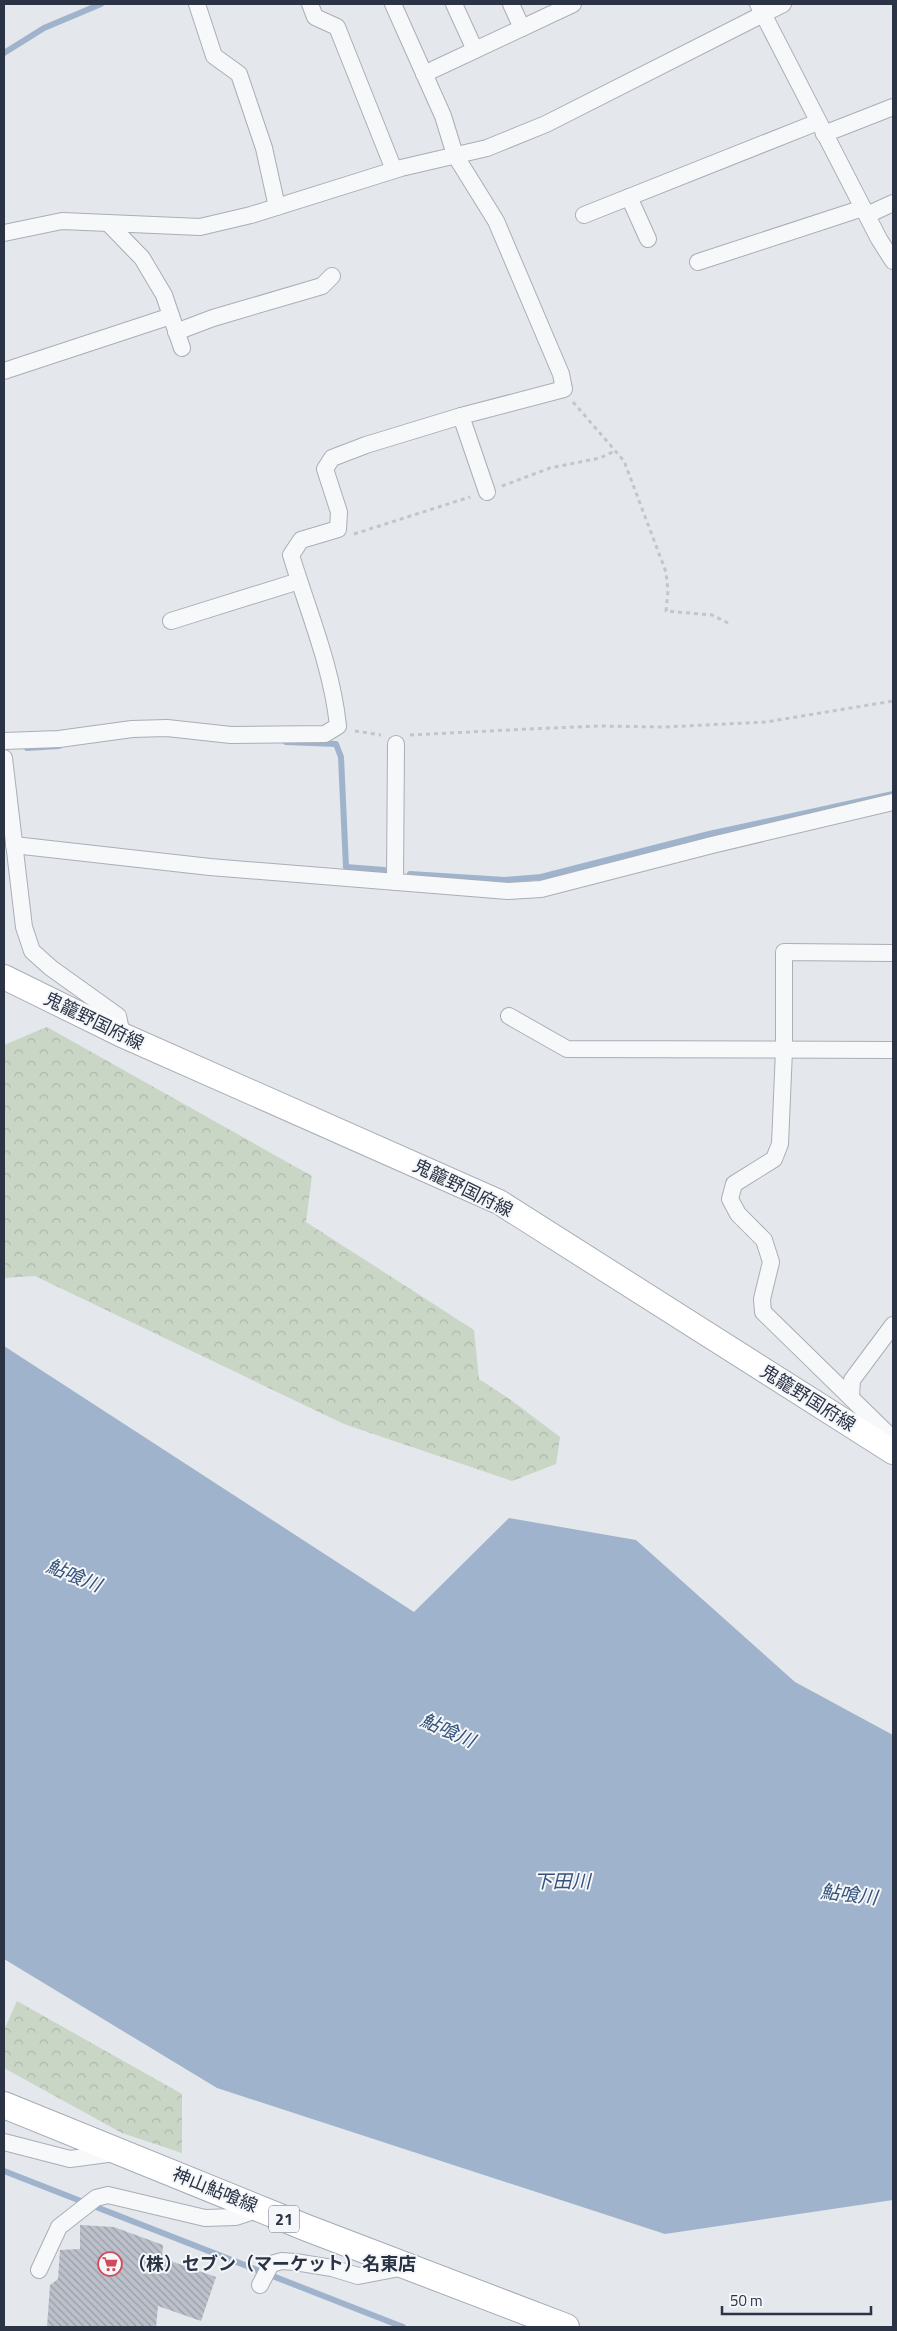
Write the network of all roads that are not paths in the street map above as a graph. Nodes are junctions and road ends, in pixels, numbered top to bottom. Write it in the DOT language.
graph roads {
  1 [pos="197,4"];
  2 [pos="310,4"];
  3 [pos="392,4"];
  4 [pos="454,4"];
  5 [pos="511,4"];
  6 [pos="573,4"];
  7 [pos="783,4"];
  8 [pos="760,9"];
  9 [pos="522,28"];
  10 [pos="475,50"];
  11 [pos="424,74"];
  12 [pos="893,107"];
  13 [pos="821,128"];
  14 [pos="455,155"];
  15 [pos="394,170"];
  16 [pos="629,197"];
  17 [pos="893,203"];
  18 [pos="276,207"];
  19 [pos="865,212"];
  20 [pos="584,215"];
  21 [pos="108,224"];
  22 [pos="4,233"];
  23 [pos="648,239"];
  24 [pos="893,261"];
  25 [pos="698,262"];
  26 [pos="332,276"];
  27 [pos="174,324"];
  28 [pos="182,348"];
  29 [pos="4,371"];
  30 [pos="461,416"];
  31 [pos="486,492"];
  32 [pos="299,582"];
  33 [pos="171,621"];
  34 [pos="396,739"];
  35 [pos="4,741"];
  36 [pos="4,758"];
  37 [pos="893,802"];
  38 [pos="14,845"];
  39 [pos="396,882"];
  40 [pos="893,953"];
  41 [pos="4,977"];
  42 [pos="509,1016"];
  43 [pos="122,1035"];
  44 [pos="784,1050"];
  45 [pos="893,1050"];
  46 [pos="892,1330"];
  47 [pos="851,1398"];
  48 [pos="893,1439"];
  49 [pos="893,1452"];
  50 [pos="4,2105"];
  51 [pos="4,2142"];
  52 [pos="122,2152"];
  53 [pos="260,2209"];
  54 [pos="410,2266"];
  55 [pos="39,2270"];
  56 [pos="260,2285"];
  57 [pos="566,2327"];
  1 -- 18 [label="street"];
  2 -- 15 [label="street"];
  3 -- 11 [label="street"];
  4 -- 10 [label="street"];
  5 -- 9 [label="street"];
  6 -- 9 [label="street"];
  7 -- 8 [label="street"];
  8 -- 13 [label="street"];
  8 -- 14 [label="street"];
  9 -- 10 [label="street"];
  10 -- 11 [label="street"];
  11 -- 14 [label="street"];
  12 -- 13 [label="street"];
  13 -- 16 [label="street"];
  13 -- 19 [label="street"];
  14 -- 15 [label="street"];
  14 -- 30 [label="street"];
  15 -- 18 [label="street"];
  16 -- 20 [label="street"];
  16 -- 23 [label="street"];
  17 -- 19 [label="street"];
  18 -- 21 [label="street"];
  19 -- 24 [label="street"];
  19 -- 25 [label="street"];
  21 -- 22 [label="street"];
  21 -- 27 [label="street"];
  26 -- 27 [label="street"];
  27 -- 28 [label="street"];
  27 -- 29 [label="street"];
  30 -- 31 [label="street"];
  30 -- 32 [label="street"];
  32 -- 33 [label="street"];
  32 -- 35 [label="street"];
  34 -- 39 [label="street"];
  36 -- 38 [label="street"];
  37 -- 39 [label="street"];
  38 -- 39 [label="street"];
  38 -- 43 [label="street"];
  40 -- 44 [label="street"];
  41 -- 43 [label="main road, 鬼籠野国府線"];
  42 -- 44 [label="street"];
  43 -- 49 [label="main road, 鬼籠野国府線"];
  44 -- 45 [label="street"];
  44 -- 47 [label="street"];
  46 -- 47 [label="street"];
  47 -- 48 [label="street"];
  50 -- 52 [label="main road, 神山鮎喰線 / 21"];
  51 -- 52 [label="street"];
  52 -- 53 [label="main road, 神山鮎喰線 / 21"];
  53 -- 54 [label="main road, 神山鮎喰線 / 21"];
  53 -- 55 [label="street"];
  54 -- 56 [label="street"];
  54 -- 57 [label="main road, 神山鮎喰線 / 21"];
}
